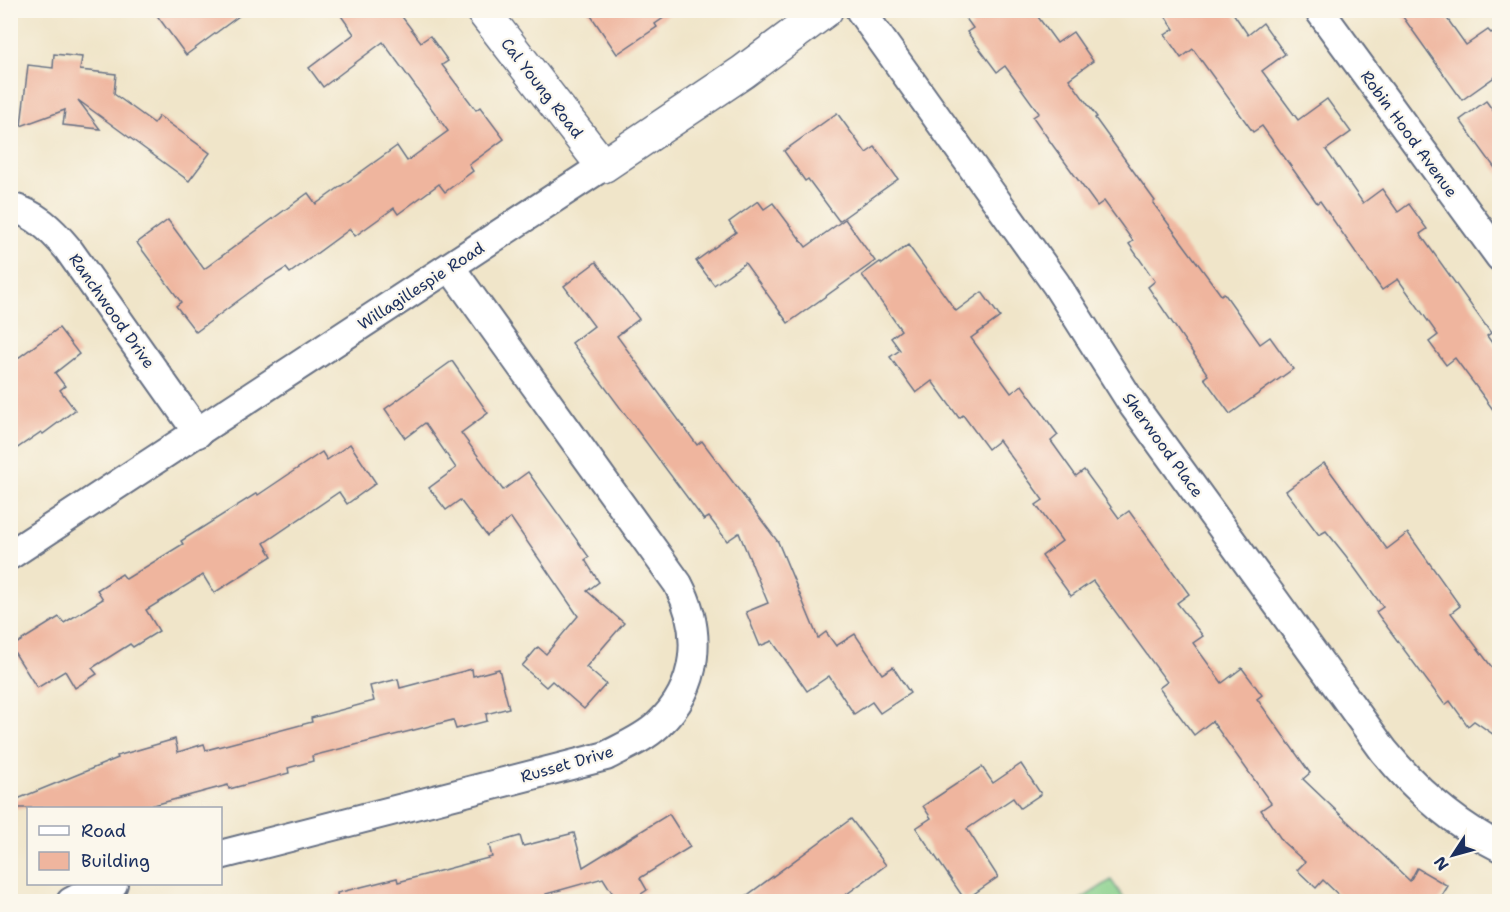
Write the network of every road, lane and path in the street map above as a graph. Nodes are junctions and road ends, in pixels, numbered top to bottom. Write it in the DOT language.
graph roads {
  1 [pos="482,10"];
  2 [pos="826,10"];
  3 [pos="860,10"];
  4 [pos="1319,10"];
  5 [pos="603,166"];
  6 [pos="10,207"];
  7 [pos="1498,253"];
  8 [pos="450,267"];
  9 [pos="198,433"];
  10 [pos="10,555"];
  11 [pos="1500,847"];
  12 [pos="222,854"];
  13 [pos="110,885"];
  14 [pos="71,902"];
  1 -- 5 [label="main road, Cal Young Road"];
  2 -- 5 [label="main road, Willagillespie Road"];
  3 -- 11 [label="street, Sherwood Place"];
  4 -- 7 [label="street, Robin Hood Avenue"];
  5 -- 8 [label="street, Willagillespie Road"];
  6 -- 9 [label="street, Ranchwood Drive"];
  8 -- 9 [label="street, Willagillespie Road"];
  8 -- 12 [label="street, Russet Drive"];
  9 -- 10 [label="street, Willagillespie Road"];
  13 -- 14 [label="street"];
}
